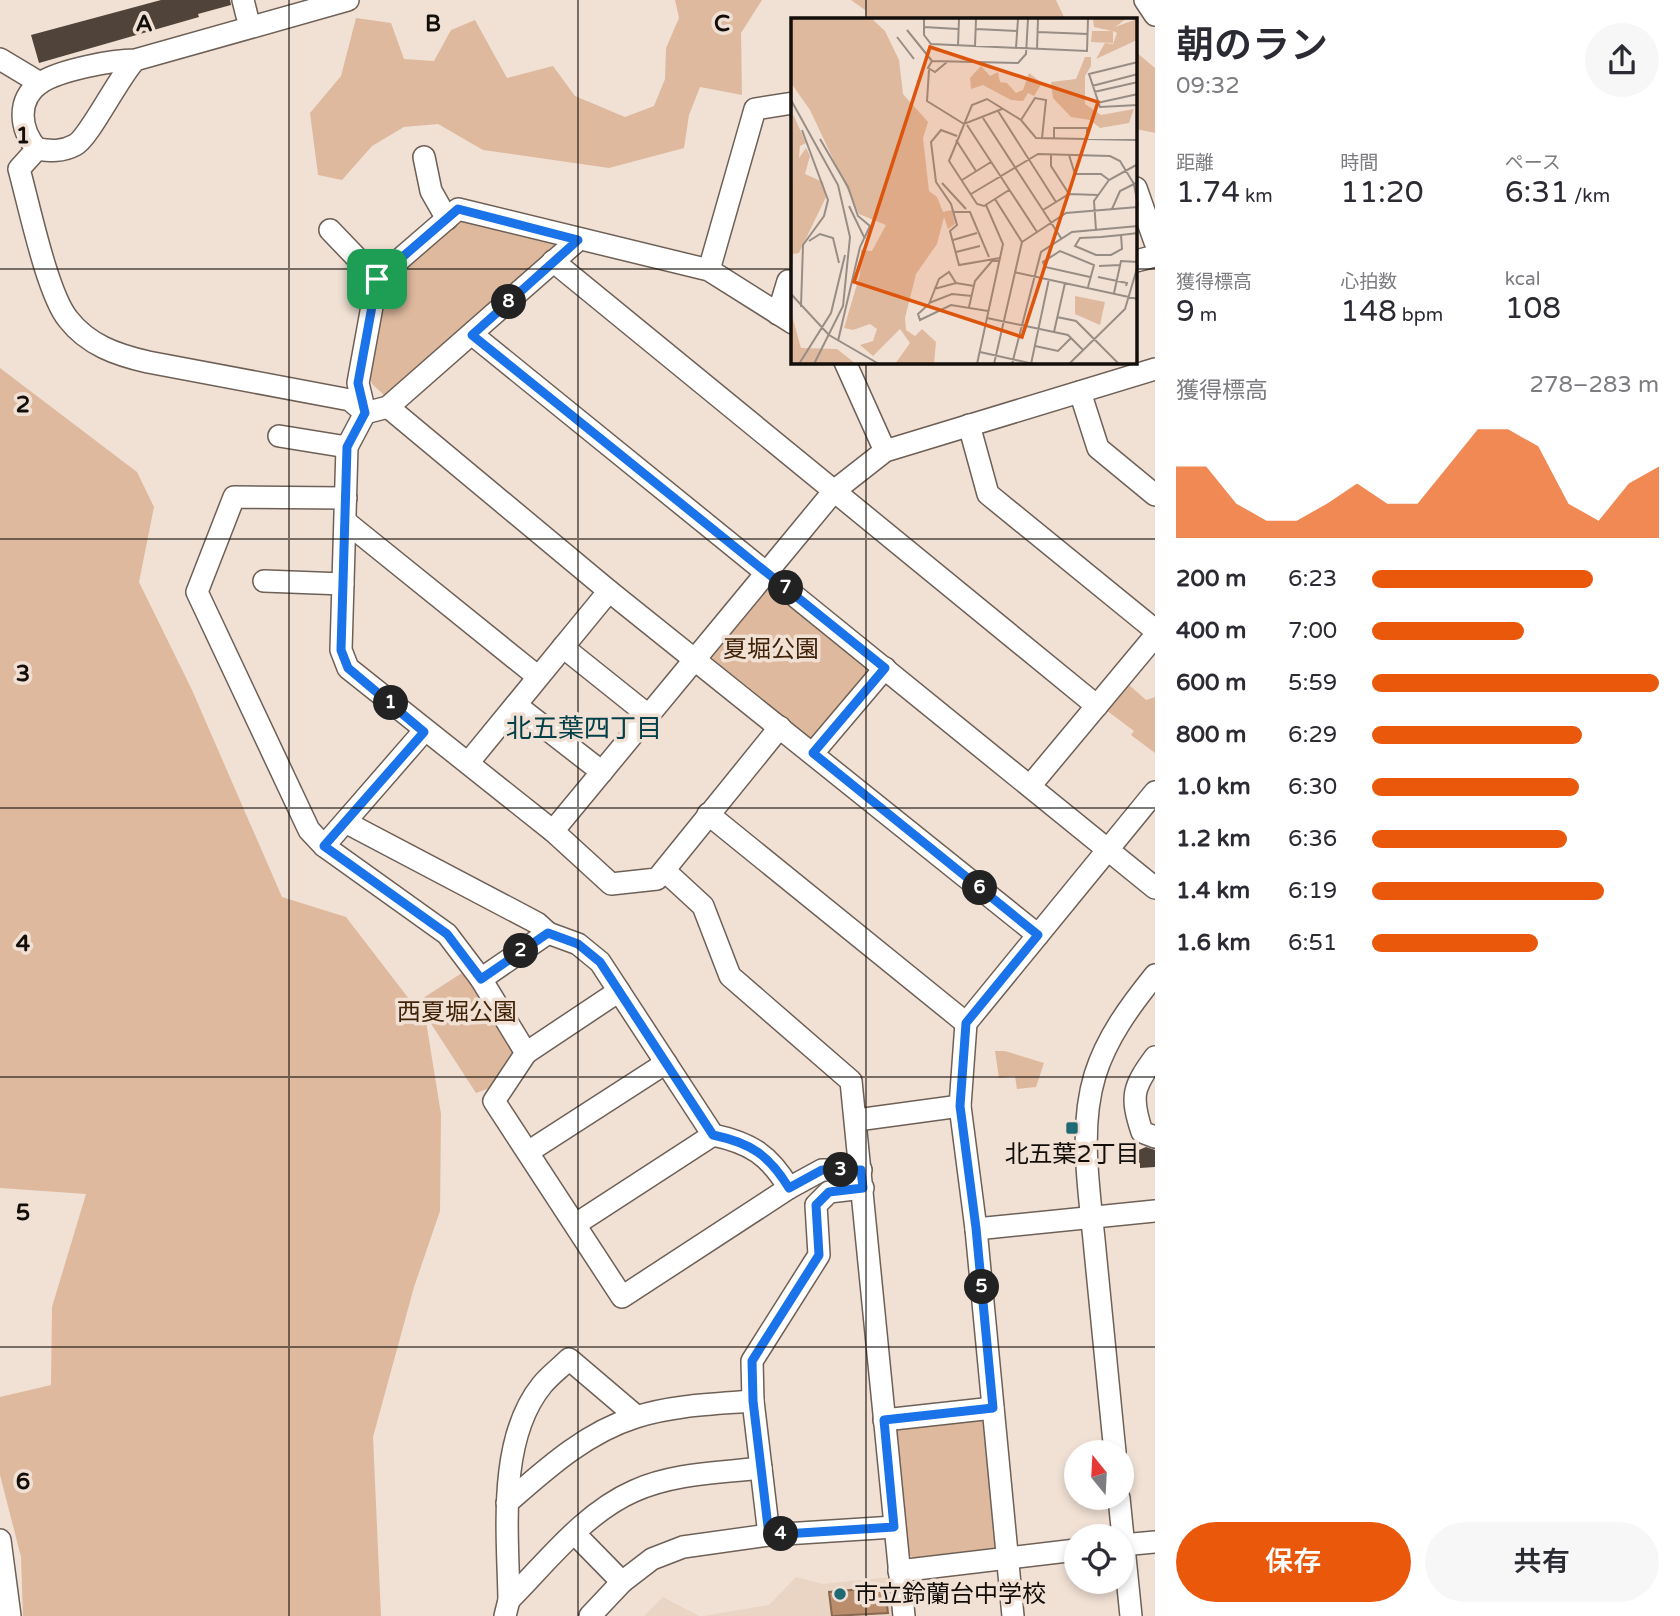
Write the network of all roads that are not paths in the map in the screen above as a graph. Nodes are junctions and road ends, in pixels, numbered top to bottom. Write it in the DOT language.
graph roads {
  1 [pos="348,0"];
  2 [pos="0,58"];
  3 [pos="135,60"];
  4 [pos="40,83"];
  5 [pos="791,103"];
  6 [pos="37,149"];
  7 [pos="424,157"];
  8 [pos="1138,194"];
  9 [pos="447,219"];
  10 [pos="330,230"];
  11 [pos="578,240"];
  12 [pos="1155,242"];
  13 [pos="1155,256"];
  14 [pos="1138,260"];
  15 [pos="553,261"];
  16 [pos="709,270"];
  17 [pos="377,279"];
  18 [pos="788,281"];
  19 [pos="785,319"];
  20 [pos="472,335"];
  21 [pos="846,364"];
  22 [pos="1155,369"];
  23 [pos="1080,392"];
  24 [pos="388,407"];
  25 [pos="365,413"];
  26 [pos="969,425"];
  27 [pos="279,436"];
  28 [pos="347,447"];
  29 [pos="886,451"];
  30 [pos="834,491"];
  31 [pos="1155,495"];
  32 [pos="346,498"];
  33 [pos="346,522"];
  34 [pos="766,572"];
  35 [pos="264,581"];
  36 [pos="343,584"];
  37 [pos="609,591"];
  38 [pos="1155,630"];
  39 [pos="1155,636"];
  40 [pos="563,647"];
  41 [pos="695,658"];
  42 [pos="885,668"];
  43 [pos="537,676"];
  44 [pos="516,705"];
  45 [pos="1097,706"];
  46 [pos="648,715"];
  47 [pos="780,727"];
  48 [pos="424,732"];
  49 [pos="813,753"];
  50 [pos="468,763"];
  51 [pos="601,772"];
  52 [pos="1030,786"];
  53 [pos="1155,792"];
  54 [pos="708,814"];
  55 [pos="347,823"];
  56 [pos="553,831"];
  57 [pos="324,846"];
  58 [pos="1108,850"];
  59 [pos="665,870"];
  60 [pos="1155,888"];
  61 [pos="548,933"];
  62 [pos="1038,935"];
  63 [pos="1155,975"];
  64 [pos="481,979"];
  65 [pos="619,991"];
  66 [pos="966,1023"];
  67 [pos="526,1053"];
  68 [pos="1155,1057"];
  69 [pos="666,1063"];
  70 [pos="960,1106"];
  71 [pos="857,1120"];
  72 [pos="713,1135"];
  73 [pos="1155,1137"];
  74 [pos="528,1152"];
  75 [pos="862,1179"];
  76 [pos="789,1188"];
  77 [pos="1155,1211"];
  78 [pos="1092,1219"];
  79 [pos="576,1224"];
  80 [pos="976,1228"];
  81 [pos="753,1401"];
  82 [pos="993,1408"];
  83 [pos="636,1416"];
  84 [pos="884,1420"];
  85 [pos="1114,1440"];
  86 [pos="761,1468"];
  87 [pos="507,1503"];
  88 [pos="894,1527"];
  89 [pos="575,1534"];
  90 [pos="769,1535"];
  91 [pos="0,1540"];
  92 [pos="1155,1542"];
  93 [pos="1134,1544"];
  94 [pos="1064,1552"];
  95 [pos="1008,1559"];
  96 [pos="899,1571"];
  97 [pos="622,1583"];
  98 [pos="1129,1594"];
  99 [pos="507,1608"];
  100 [pos="10,1616"];
  101 [pos="590,1616"];
  102 [pos="904,1616"];
  103 [pos="1013,1616"];
  104 [pos="1131,1616"];
  1 -- 3 [label="street"];
  2 -- 4 [label="street"];
  3 -- 4 [label="street"];
  3 -- 6 [label="street"];
  4 -- 6 [label="street"];
  5 -- 16 [label="street"];
  6 -- 25 [label="street"];
  7 -- 9 [label="street"];
  8 -- 12 [label="street"];
  9 -- 11 [label="street"];
  9 -- 17 [label="street"];
  10 -- 17 [label="street"];
  11 -- 15 [label="street"];
  11 -- 16 [label="street"];
  13 -- 14 [label="street"];
  15 -- 20 [label="street"];
  15 -- 30 [label="street"];
  16 -- 19 [label="street"];
  17 -- 25 [label="street"];
  18 -- 19 [label="street"];
  20 -- 24 [label="street"];
  20 -- 34 [label="street"];
  21 -- 29 [label="street"];
  22 -- 23 [label="street"];
  23 -- 26 [label="street"];
  23 -- 31 [label="street"];
  24 -- 25 [label="street"];
  24 -- 37 [label="street"];
  25 -- 28 [label="street"];
  26 -- 29 [label="street"];
  26 -- 38 [label="street"];
  27 -- 28 [label="street"];
  28 -- 32 [label="street"];
  29 -- 30 [label="street"];
  30 -- 34 [label="street"];
  30 -- 45 [label="street"];
  32 -- 33 [label="street"];
  32 -- 57 [label="street"];
  33 -- 36 [label="street"];
  33 -- 43 [label="street"];
  34 -- 41 [label="street"];
  34 -- 42 [label="street"];
  35 -- 36 [label="street"];
  36 -- 48 [label="street"];
  37 -- 40 [label="street"];
  37 -- 41 [label="street"];
  39 -- 45 [label="street"];
  40 -- 43 [label="street"];
  40 -- 46 [label="street"];
  41 -- 46 [label="street"];
  41 -- 47 [label="street"];
  42 -- 49 [label="street"];
  42 -- 52 [label="street"];
  43 -- 44 [label="street"];
  44 -- 50 [label="street"];
  44 -- 51 [label="street"];
  45 -- 52 [label="street"];
  46 -- 51 [label="street"];
  47 -- 49 [label="street"];
  47 -- 54 [label="street"];
  48 -- 50 [label="street"];
  48 -- 55 [label="street"];
  49 -- 62 [label="street"];
  50 -- 56 [label="street"];
  51 -- 56 [label="street"];
  52 -- 58 [label="street"];
  53 -- 58 [label="street"];
  54 -- 59 [label="street"];
  54 -- 66 [label="street"];
  55 -- 57 [label="street"];
  55 -- 61 [label="street"];
  56 -- 59 [label="street"];
  57 -- 64 [label="street"];
  58 -- 60 [label="street"];
  58 -- 62 [label="street"];
  59 -- 71 [label="street"];
  61 -- 64 [label="street"];
  61 -- 65 [label="street"];
  62 -- 66 [label="street"];
  63 -- 78 [label="street"];
  64 -- 67 [label="street"];
  65 -- 67 [label="street"];
  65 -- 69 [label="street"];
  66 -- 70 [label="street"];
  67 -- 74 [label="street"];
  68 -- 73 [label="street"];
  69 -- 72 [label="street"];
  69 -- 74 [label="street"];
  70 -- 71 [label="street"];
  70 -- 80 [label="street"];
  71 -- 75 [label="street"];
  72 -- 76 [label="street"];
  72 -- 79 [label="street"];
  74 -- 79 [label="street"];
  75 -- 76 [label="street"];
  75 -- 81 [label="street"];
  75 -- 84 [label="street"];
  76 -- 79 [label="street"];
  77 -- 78 [label="street"];
  78 -- 80 [label="street"];
  78 -- 85 [label="street"];
  80 -- 82 [label="street"];
  81 -- 83 [label="street"];
  81 -- 86 [label="street"];
  82 -- 84 [label="street"];
  82 -- 95 [label="street"];
  83 -- 87 [label="street"];
  83 -- 87 [label="street"];
  84 -- 88 [label="street"];
  86 -- 89 [label="street"];
  86 -- 90 [label="street"];
  87 -- 99 [label="street"];
  88 -- 90 [label="street"];
  88 -- 96 [label="street"];
  89 -- 97 [label="street"];
  89 -- 99 [label="street"];
  90 -- 97 [label="street"];
  91 -- 100 [label="street"];
  92 -- 93 [label="street"];
  94 -- 95 [label="street"];
  95 -- 96 [label="street"];
  95 -- 103 [label="street"];
  96 -- 102 [label="street"];
  97 -- 101 [label="street"];
  98 -- 104 [label="street"];
}
